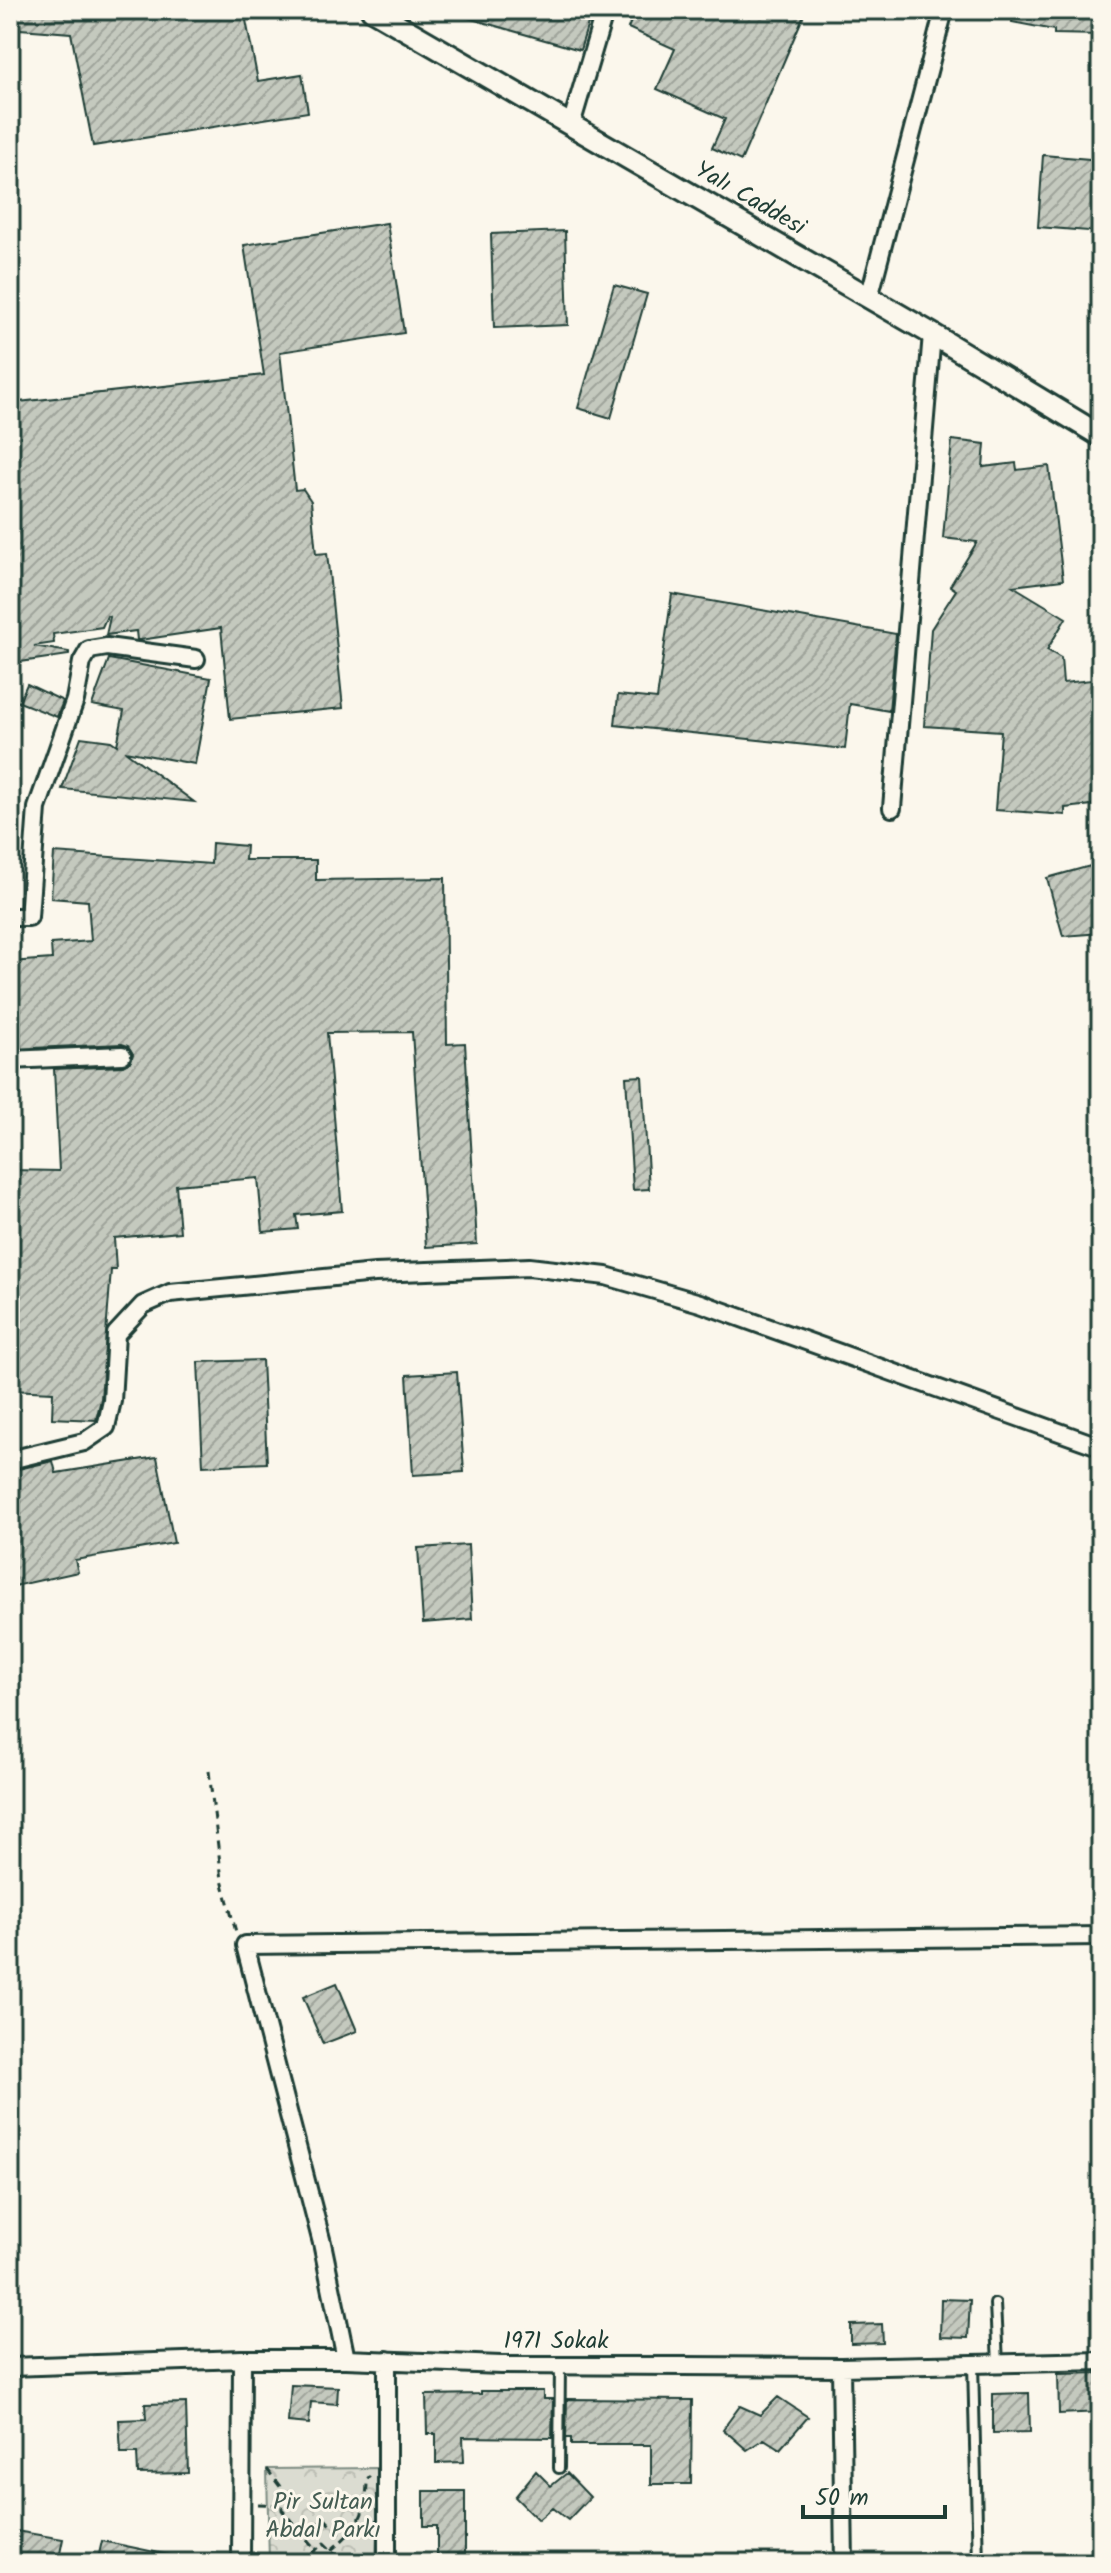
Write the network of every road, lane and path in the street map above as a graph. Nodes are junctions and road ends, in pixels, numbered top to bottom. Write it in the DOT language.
graph roads {
  1 [pos="372,10"];
  2 [pos="605,10"];
  3 [pos="944,10"];
  4 [pos="571,125"];
  5 [pos="869,298"];
  6 [pos="932,334"];
  7 [pos="1101,436"];
  8 [pos="196,659"];
  9 [pos="892,808"];
  10 [pos="10,917"];
  11 [pos="122,1055"];
  12 [pos="10,1060"];
  13 [pos="1101,1447"];
  14 [pos="10,1460"];
  15 [pos="209,1771"];
  16 [pos="1101,1936"];
  17 [pos="245,1945"];
  18 [pos="995,2304"];
  19 [pos="242,2359"];
  20 [pos="346,2359"];
  21 [pos="387,2360"];
  22 [pos="1101,2361"];
  23 [pos="998,2363"];
  24 [pos="973,2364"];
  25 [pos="560,2365"];
  26 [pos="10,2367"];
  27 [pos="841,2367"];
  28 [pos="379,2468"];
  29 [pos="559,2468"];
  30 [pos="267,2469"];
  31 [pos="242,2502"];
  32 [pos="282,2505"];
  33 [pos="301,2534"];
  34 [pos="344,2538"];
  35 [pos="316,2550"];
  36 [pos="331,2550"];
  37 [pos="241,2563"];
  38 [pos="319,2563"];
  39 [pos="329,2563"];
  40 [pos="387,2563"];
  41 [pos="844,2563"];
  42 [pos="978,2563"];
  1 -- 4 [label="street, Yalı Caddesi"];
  2 -- 4 [label="street"];
  3 -- 5 [label="street"];
  4 -- 5 [label="street, Yalı Caddesi"];
  5 -- 6 [label="street, Yalı Caddesi"];
  6 -- 7 [label="street, Yalı Caddesi"];
  6 -- 9 [label="street"];
  8 -- 10 [label="street"];
  11 -- 12 [label="street"];
  13 -- 14 [label="street"];
  15 -- 17 [label="path"];
  16 -- 17 [label="street"];
  17 -- 20 [label="street"];
  18 -- 23 [label="lane"];
  19 -- 20 [label="street, 1971 Sokak"];
  19 -- 26 [label="street, 1971 Sokak"];
  19 -- 31 [label="street"];
  20 -- 21 [label="street, 1971 Sokak"];
  21 -- 25 [label="street, 1971 Sokak"];
  21 -- 40 [label="street"];
  22 -- 23 [label="street, 1971 Sokak"];
  23 -- 24 [label="street, 1971 Sokak"];
  24 -- 27 [label="street, 1971 Sokak"];
  24 -- 42 [label="lane"];
  25 -- 27 [label="street, 1971 Sokak"];
  25 -- 29 [label="lane"];
  27 -- 41 [label="street"];
  28 -- 34 [label="path"];
  30 -- 32 [label="path"];
  31 -- 32 [label="path"];
  31 -- 37 [label="street"];
  32 -- 33 [label="path"];
  33 -- 34 [label="path"];
  33 -- 35 [label="path"];
  34 -- 36 [label="path"];
  35 -- 36 [label="path"];
  35 -- 38 [label="path"];
  36 -- 39 [label="path"];
}
